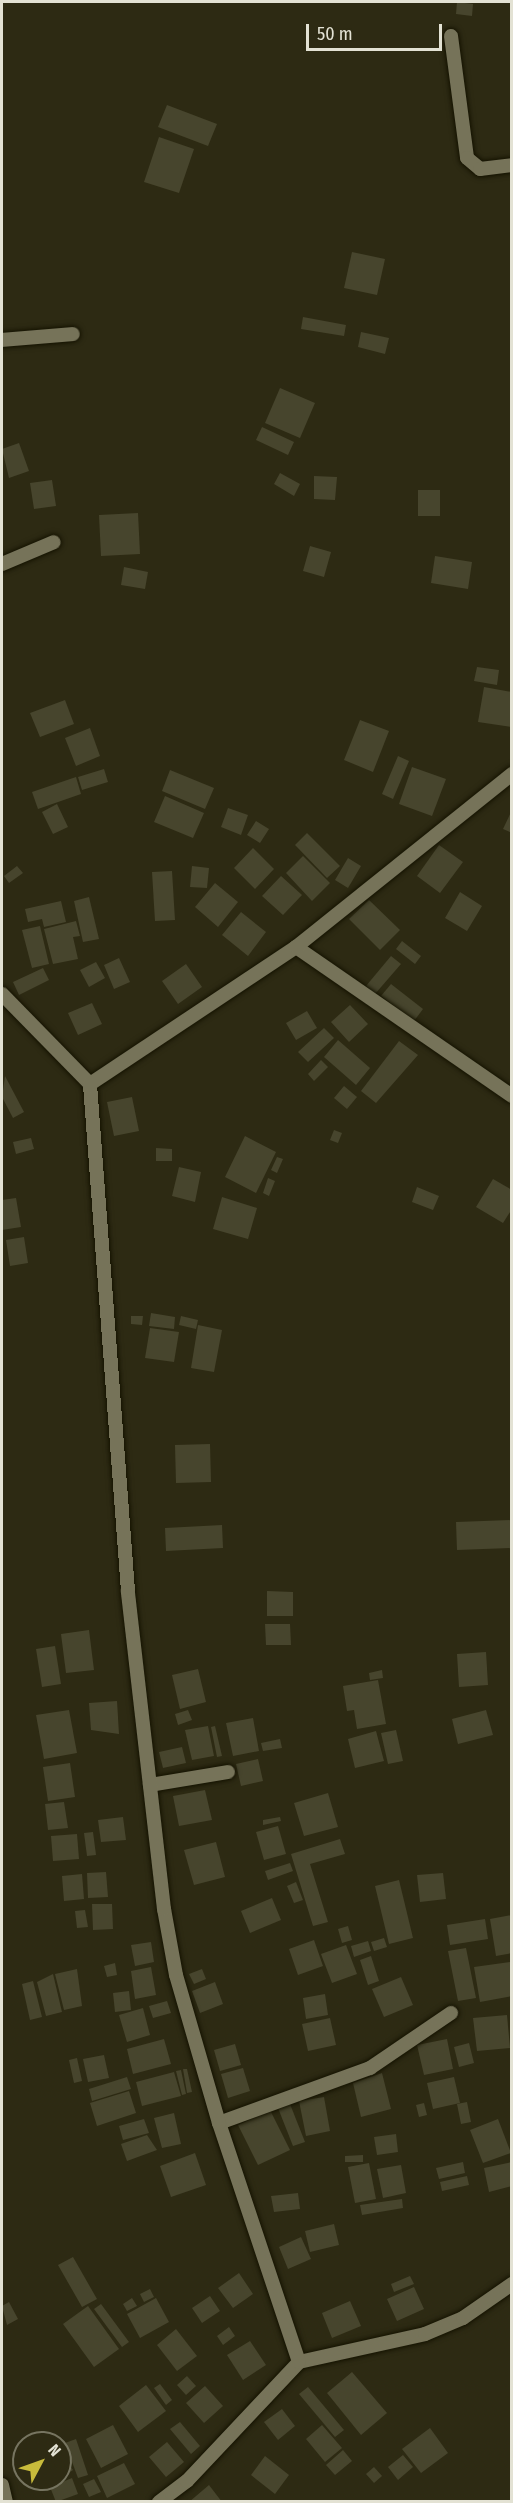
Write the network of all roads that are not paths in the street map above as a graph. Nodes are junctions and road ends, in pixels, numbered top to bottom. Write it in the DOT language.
graph roads {
  1 [pos="451,36"];
  2 [pos="512,165"];
  3 [pos="73,334"];
  4 [pos="2,340"];
  5 [pos="54,542"];
  6 [pos="2,564"];
  7 [pos="512,774"];
  8 [pos="296,947"];
  9 [pos="2,994"];
  10 [pos="90,1084"];
  11 [pos="509,1089"];
  12 [pos="228,1772"];
  13 [pos="150,1785"];
  14 [pos="451,2013"];
  15 [pos="219,2123"];
  16 [pos="512,2284"];
  17 [pos="299,2362"];
  18 [pos="2,2485"];
  19 [pos="6,2502"];
  20 [pos="159,2502"];
  1 -- 2 [label="street"];
  3 -- 4 [label="street"];
  5 -- 6 [label="street"];
  7 -- 8 [label="street"];
  8 -- 10 [label="street"];
  8 -- 11 [label="street"];
  9 -- 10 [label="street"];
  10 -- 13 [label="street"];
  12 -- 13 [label="street"];
  13 -- 15 [label="street"];
  14 -- 15 [label="street"];
  15 -- 17 [label="street"];
  16 -- 17 [label="street"];
  17 -- 20 [label="street"];
  18 -- 19 [label="street"];
}
